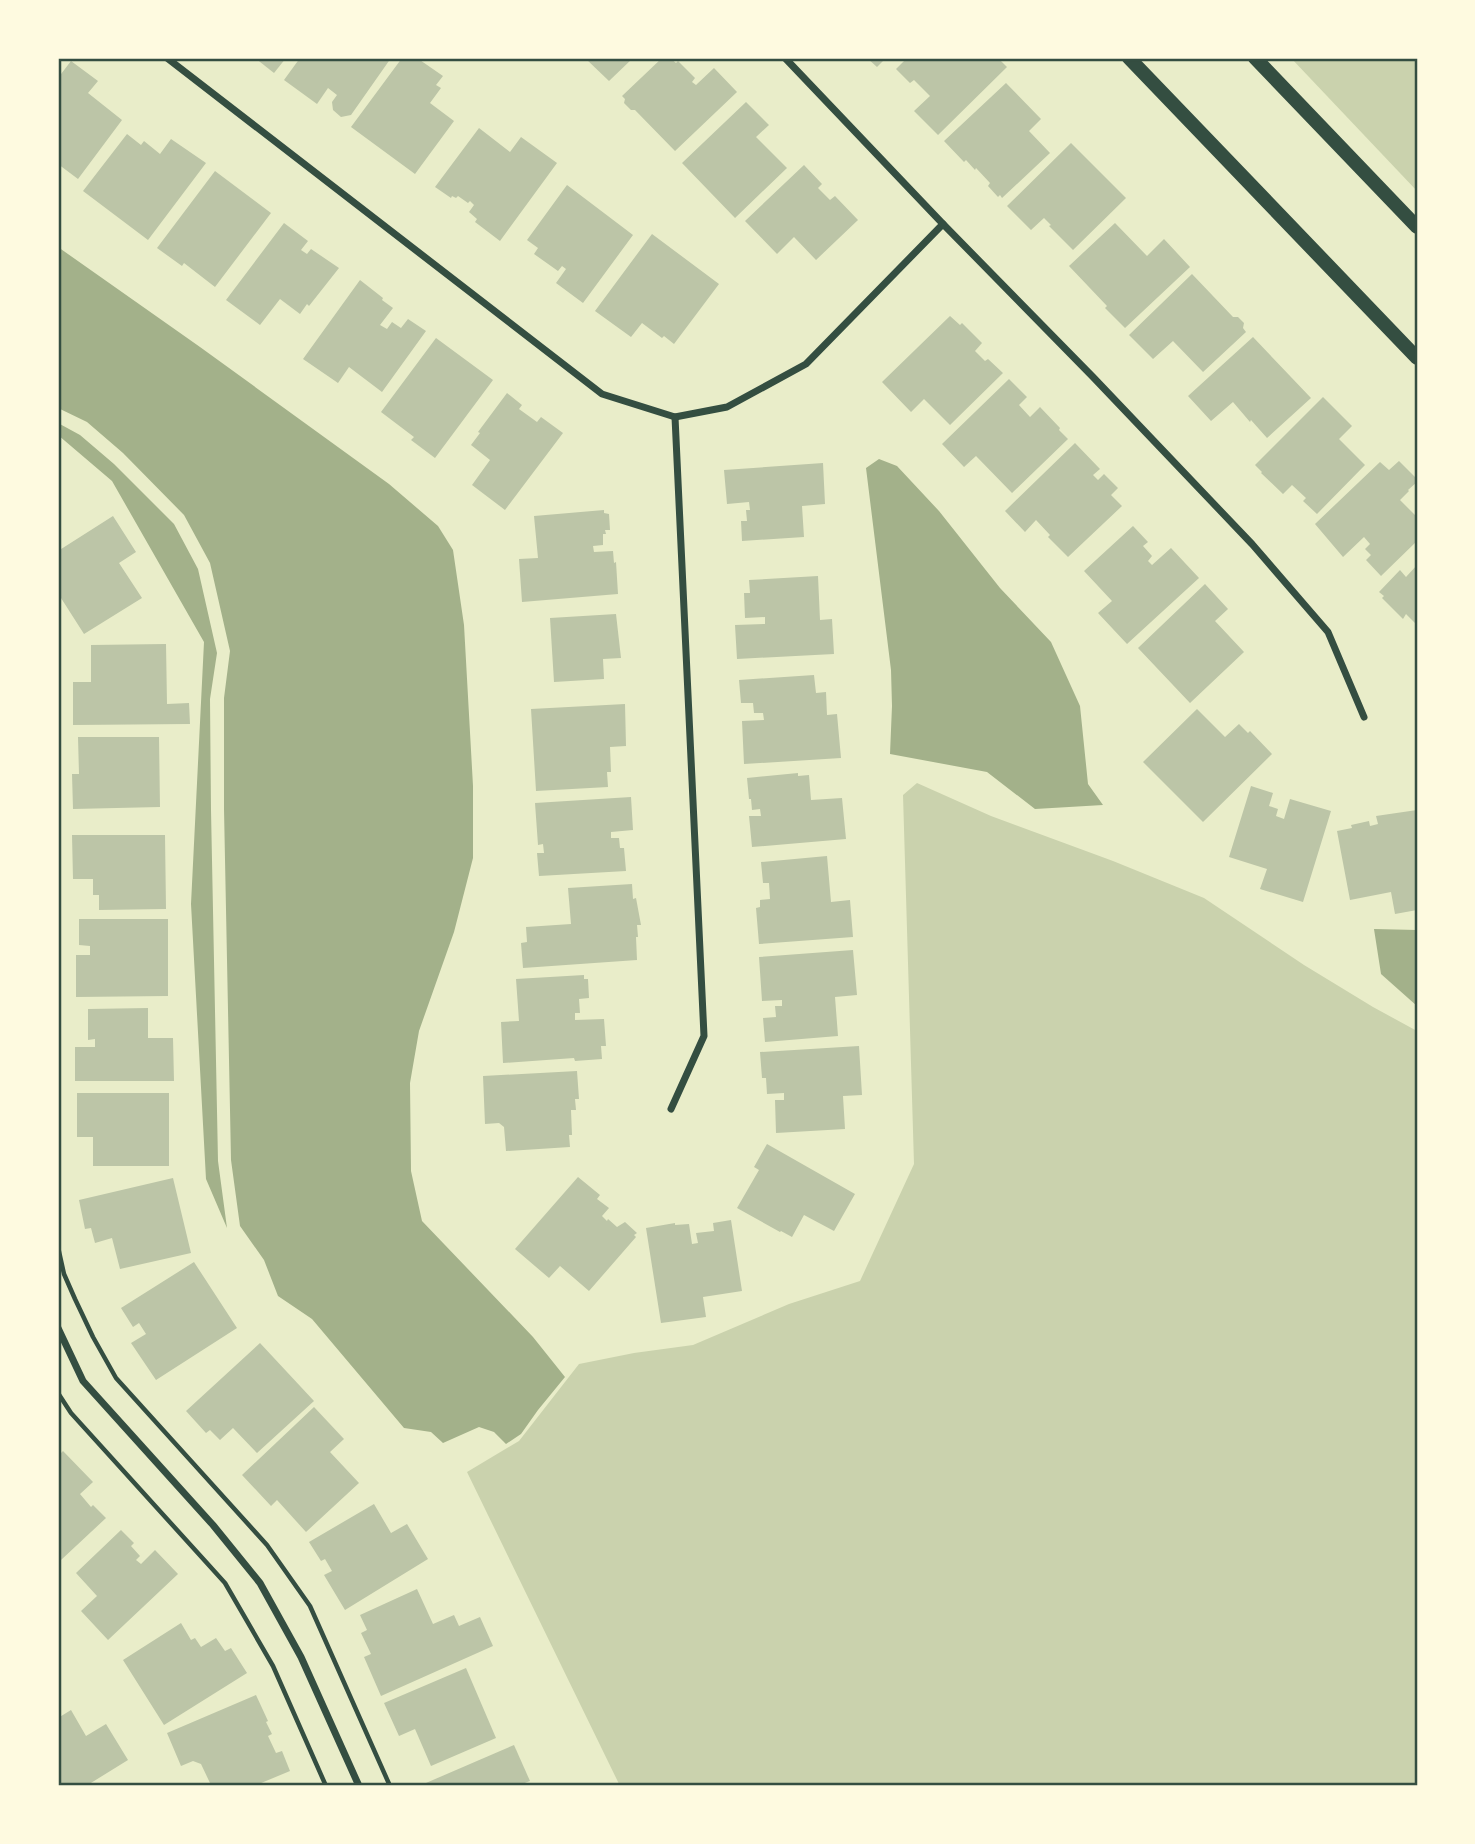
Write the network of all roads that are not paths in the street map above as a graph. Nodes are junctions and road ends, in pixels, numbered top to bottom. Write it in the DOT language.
graph roads {
  1 [pos="167,58"];
  2 [pos="785,58"];
  3 [pos="1129,58"];
  4 [pos="1255,58"];
  5 [pos="943,224"];
  6 [pos="1417,228"];
  7 [pos="1417,358"];
  8 [pos="675,417"];
  9 [pos="1364,717"];
  10 [pos="671,1109"];
  11 [pos="58,1328"];
  12 [pos="359,1786"];
  1 -- 8 [label="street"];
  2 -- 5 [label="street"];
  3 -- 7 [label="main road"];
  4 -- 6 [label="main road"];
  5 -- 8 [label="street"];
  5 -- 9 [label="street"];
  8 -- 10 [label="street"];
  11 -- 12 [label="street"];
}
